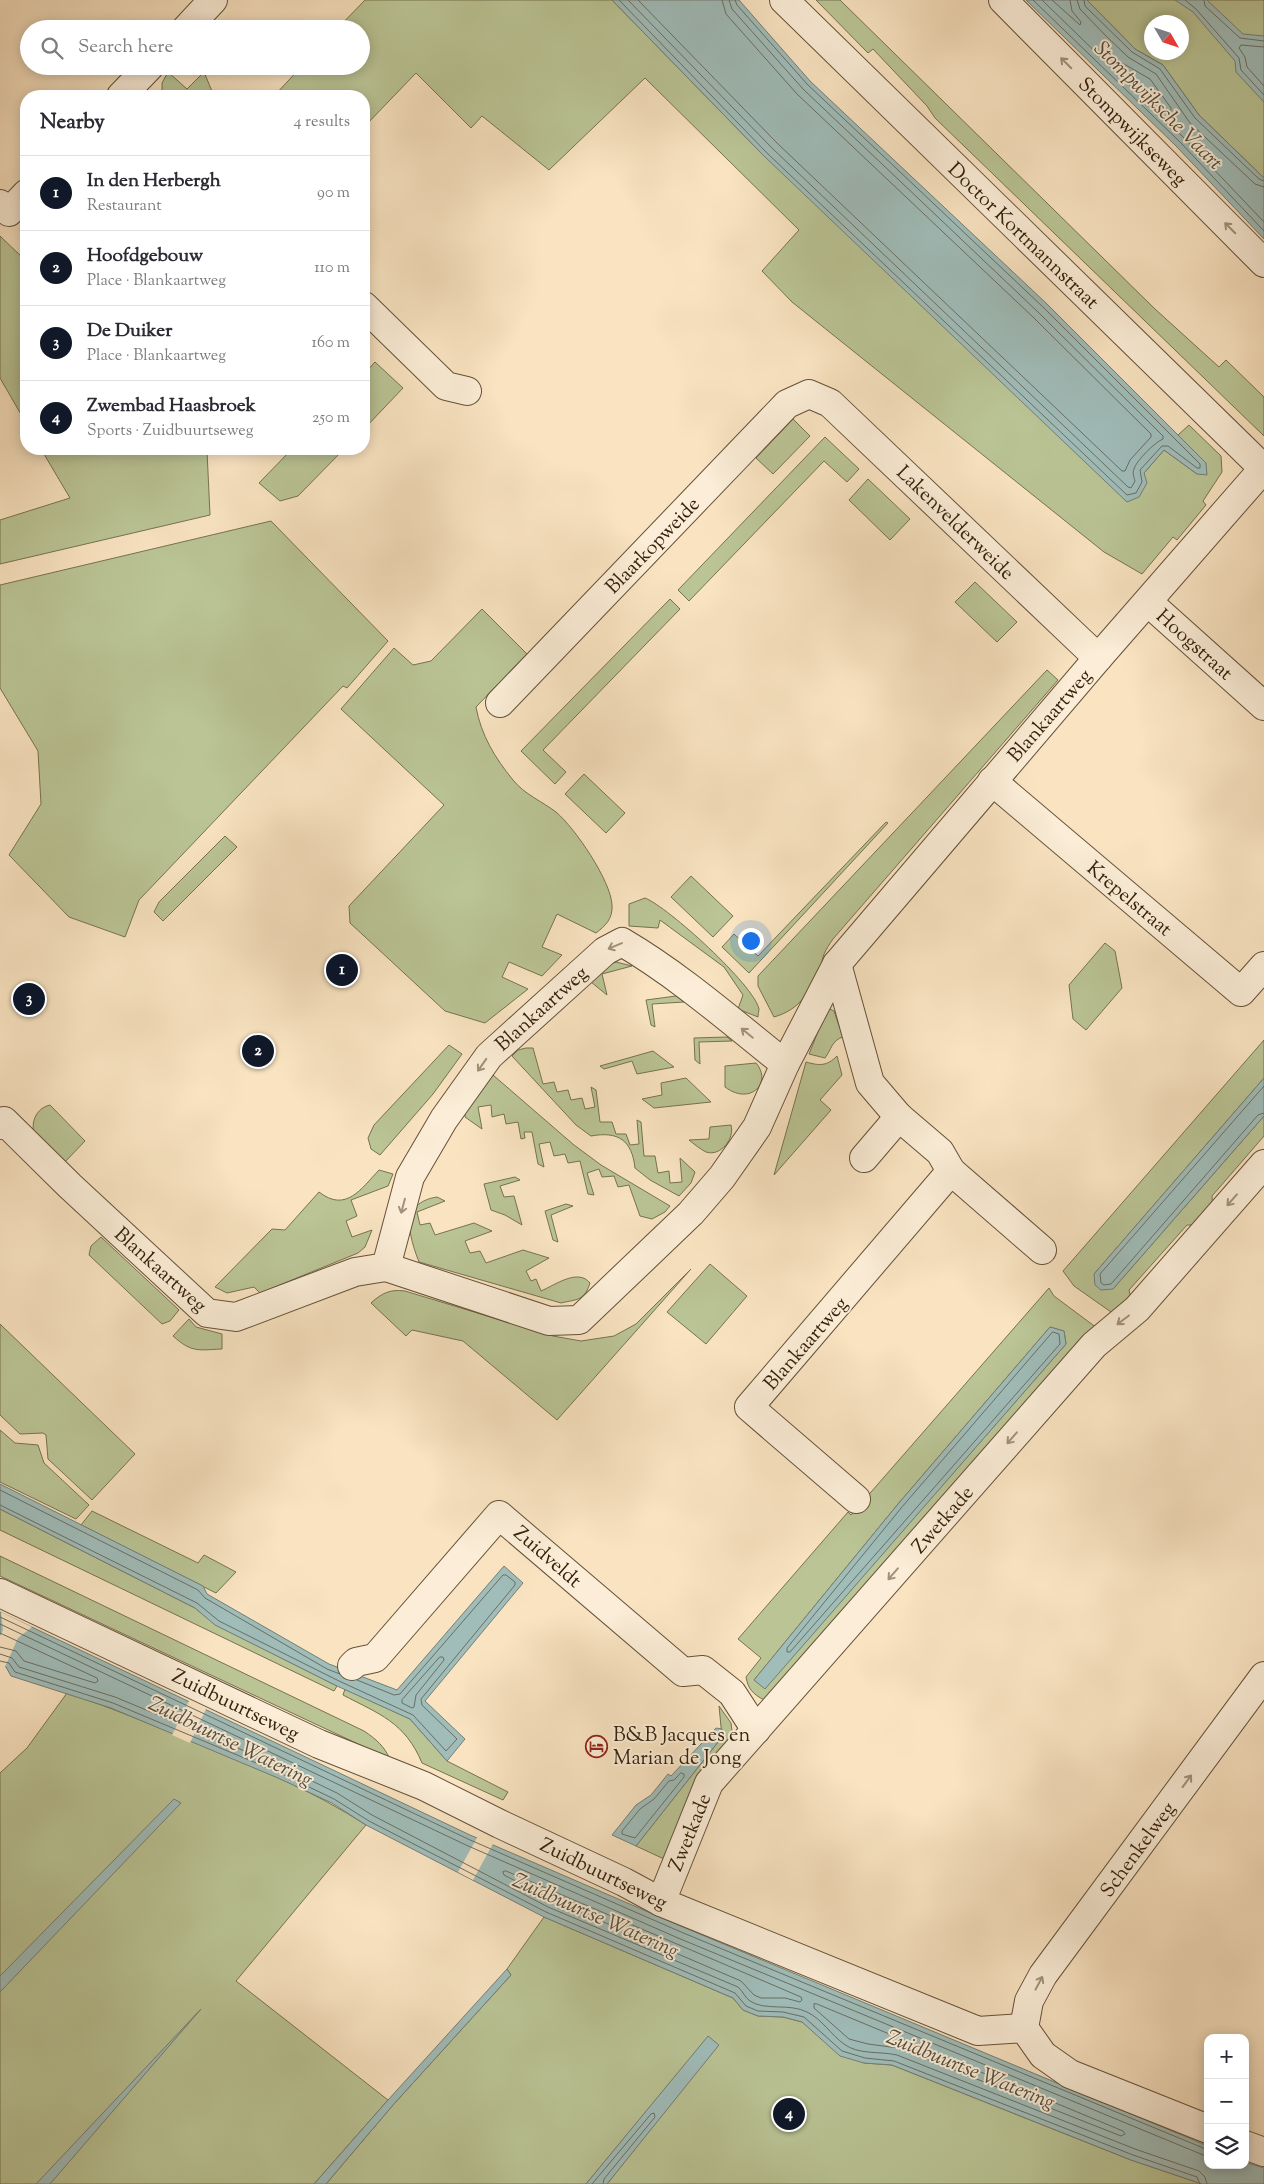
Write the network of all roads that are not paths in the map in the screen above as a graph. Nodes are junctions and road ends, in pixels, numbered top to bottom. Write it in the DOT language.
graph roads {
  1 [pos="213,0"];
  2 [pos="784,0"];
  3 [pos="1003,0"];
  4 [pos="194,20"];
  5 [pos="1264,262"];
  6 [pos="370,312"];
  7 [pos="467,391"];
  8 [pos="809,394"];
  9 [pos="1264,469"];
  10 [pos="1148,602"];
  11 [pos="1098,658"];
  12 [pos="500,703"];
  13 [pos="1264,706"];
  14 [pos="992,781"];
  15 [pos="837,964"];
  16 [pos="1264,966"];
  17 [pos="785,1064"];
  18 [pos="899,1117"];
  19 [pos="0,1125"];
  20 [pos="864,1158"];
  21 [pos="1264,1164"];
  22 [pos="951,1171"];
  23 [pos="1042,1250"];
  24 [pos="386,1267"];
  25 [pos="856,1499"];
  26 [pos="0,1593"];
  27 [pos="352,1666"];
  28 [pos="1264,1676"];
  29 [pos="756,1730"];
  30 [pos="661,1902"];
  31 [pos="1024,2028"];
  32 [pos="1204,2127"];
  33 [pos="1249,2146"];
  34 [pos="1264,2152"];
  1 -- 4 [label="street"];
  2 -- 9 [label="street, Doctor Kortmannstraat"];
  5 -- 3 [label="street, Stompwijkseweg, one-way"];
  6 -- 7 [label="street"];
  8 -- 11 [label="street, Lakenvelderweide"];
  8 -- 12 [label="street, Blaarkopweide"];
  9 -- 10 [label="street, Blankaartweg"];
  10 -- 11 [label="street, Blankaartweg"];
  10 -- 13 [label="street, Hoogstraat"];
  11 -- 14 [label="street, Blankaartweg"];
  14 -- 15 [label="street, Blankaartweg"];
  14 -- 16 [label="street, Krepelstraat"];
  15 -- 17 [label="street, Blankaartweg"];
  15 -- 18 [label="street"];
  17 -- 24 [label="street, Blankaartweg"];
  17 -- 24 [label="street, Blankaartweg, one-way"];
  18 -- 20 [label="street"];
  18 -- 22 [label="street"];
  19 -- 24 [label="street, Blankaartweg"];
  21 -- 29 [label="street, Zwetkade, one-way"];
  22 -- 23 [label="street"];
  22 -- 25 [label="street, Blankaartweg"];
  26 -- 30 [label="street, Zuidbuurtseweg"];
  27 -- 29 [label="street, Zuidveldt"];
  31 -- 28 [label="street, Schenkelweg, one-way"];
  29 -- 30 [label="street, Zwetkade"];
  30 -- 31 [label="street, Zuidbuurtseweg"];
  31 -- 32 [label="street"];
  33 -- 34 [label="street"];
}
